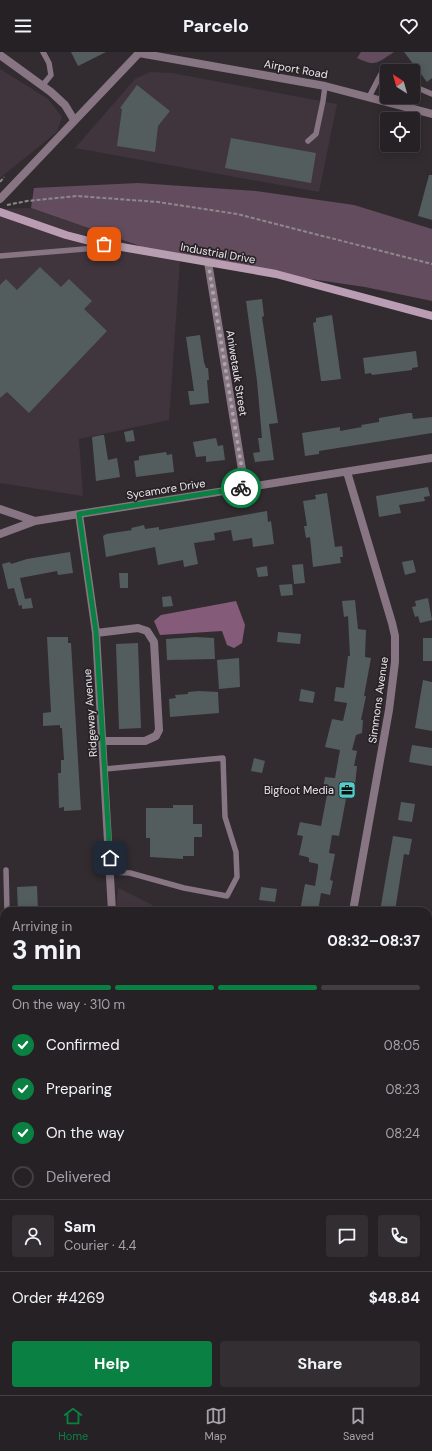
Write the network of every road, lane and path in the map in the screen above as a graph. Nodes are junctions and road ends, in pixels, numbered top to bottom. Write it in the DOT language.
graph roads {
  1 [pos="43,52"];
  2 [pos="136,54"];
  3 [pos="0,55"];
  4 [pos="380,76"];
  5 [pos="42,86"];
  6 [pos="324,86"];
  7 [pos="420,89"];
  8 [pos="432,94"];
  9 [pos="368,97"];
  10 [pos="432,112"];
  11 [pos="74,120"];
  12 [pos="308,141"];
  13 [pos="4,177"];
  14 [pos="0,182"];
  15 [pos="0,199"];
  16 [pos="0,207"];
  17 [pos="0,212"];
  18 [pos="115,247"];
  19 [pos="0,256"];
  20 [pos="208,262"];
  21 [pos="432,264"];
  22 [pos="432,316"];
  23 [pos="432,458"];
  24 [pos="347,472"];
  25 [pos="245,488"];
  26 [pos="0,509"];
  27 [pos="79,514"];
  28 [pos="35,521"];
  29 [pos="0,534"];
  30 [pos="96,632"];
  31 [pos="103,741"];
  32 [pos="105,769"];
  33 [pos="6,870"];
  34 [pos="111,872"];
  35 [pos="7,907"];
  36 [pos="112,907"];
  37 [pos="354,907"];
  38 [pos="58,1395"];
  39 [pos="62,1395"];
  1 -- 5 [label="lane"];
  2 -- 6 [label="street, Airport Road"];
  2 -- 11 [label="street, Airport Road"];
  3 -- 5 [label="street"];
  4 -- 9 [label="lane"];
  5 -- 11 [label="street"];
  6 -- 9 [label="street, Airport Road"];
  6 -- 12 [label="lane"];
  7 -- 8 [label="lane"];
  9 -- 10 [label="street, Airport Road"];
  11 -- 15 [label="street, Airport Road"];
  13 -- 14 [label="path"];
  16 -- 21 [label="path"];
  17 -- 18 [label="street, Industrial Drive"];
  18 -- 19 [label="lane"];
  18 -- 20 [label="street, Industrial Drive"];
  20 -- 22 [label="street, Industrial Drive"];
  20 -- 25 [label="street, Aniwetauk Street"];
  23 -- 24 [label="street, Sycamore Drive"];
  24 -- 25 [label="street, Sycamore Drive"];
  24 -- 37 [label="street, Simmons Avenue"];
  25 -- 27 [label="street, Sycamore Drive"];
  26 -- 28 [label="street"];
  27 -- 28 [label="street, Sycamore Drive"];
  27 -- 30 [label="street, Ridgeway Avenue"];
  28 -- 29 [label="street, Sycamore Drive"];
  30 -- 31 [label="street, Ridgeway Avenue"];
  30 -- 31 [label="street"];
  31 -- 32 [label="street, Ridgeway Avenue"];
  32 -- 34 [label="street, Ridgeway Avenue"];
  32 -- 34 [label="lane"];
  33 -- 35 [label="lane"];
  34 -- 36 [label="street, Ridgeway Avenue"];
  38 -- 39 [label="street"];
}
